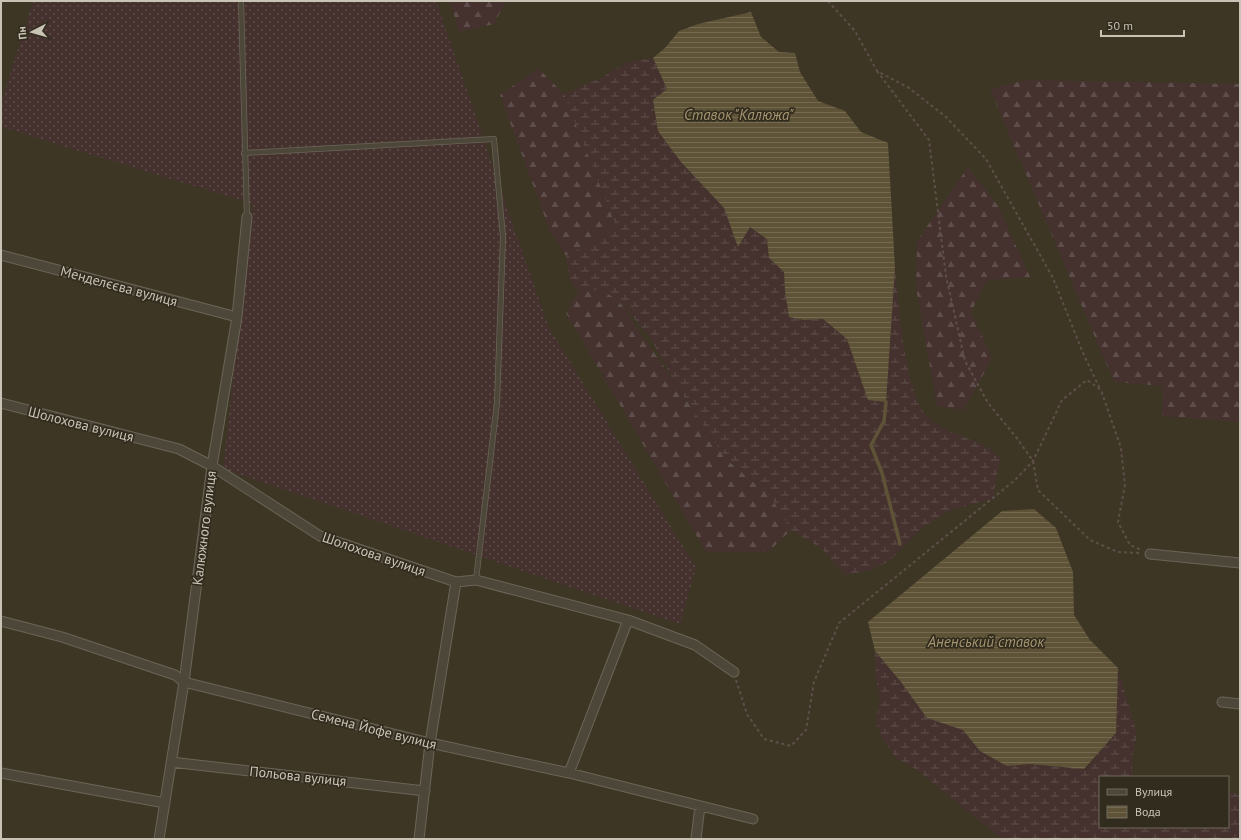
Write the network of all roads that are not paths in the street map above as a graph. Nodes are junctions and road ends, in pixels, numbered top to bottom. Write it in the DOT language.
graph roads {
  1 [pos="241,1"];
  2 [pos="244,153"];
  3 [pos="247,217"];
  4 [pos="1,255"];
  5 [pos="237,317"];
  6 [pos="1,403"];
  7 [pos="212,466"];
  8 [pos="1150,554"];
  9 [pos="1240,563"];
  10 [pos="476,580"];
  11 [pos="456,582"];
  12 [pos="628,620"];
  13 [pos="1,621"];
  14 [pos="734,672"];
  15 [pos="184,682"];
  16 [pos="1222,702"];
  17 [pos="1240,704"];
  18 [pos="430,743"];
  19 [pos="171,762"];
  20 [pos="1,773"];
  21 [pos="569,773"];
  22 [pos="425,791"];
  23 [pos="165,803"];
  24 [pos="700,806"];
  25 [pos="753,819"];
  26 [pos="159,839"];
  27 [pos="419,839"];
  28 [pos="696,839"];
  1 -- 2 [label="lane"];
  2 -- 3 [label="lane"];
  2 -- 10 [label="lane"];
  3 -- 5 [label="street, Калюжного вулиця"];
  4 -- 5 [label="street, Менделєєва вулиця"];
  5 -- 7 [label="street, Калюжного вулиця"];
  6 -- 7 [label="street, Шолохова вулиця"];
  7 -- 11 [label="street, Шолохова вулиця"];
  7 -- 15 [label="street, Калюжного вулиця"];
  8 -- 9 [label="street"];
  10 -- 11 [label="street, Шолохова вулиця"];
  10 -- 12 [label="street, Шолохова вулиця"];
  11 -- 18 [label="street"];
  12 -- 14 [label="street, Шолохова вулиця"];
  12 -- 21 [label="street"];
  13 -- 15 [label="street, Семена Йофе вулиця"];
  15 -- 18 [label="street, Семена Йофе вулиця"];
  15 -- 19 [label="street, Калюжного вулиця"];
  16 -- 17 [label="street"];
  18 -- 21 [label="street, Семена Йофе вулиця"];
  18 -- 22 [label="street"];
  19 -- 22 [label="street, Польова вулиця"];
  19 -- 23 [label="street, Калюжного вулиця"];
  20 -- 23 [label="street"];
  21 -- 24 [label="street, Семена Йофе вулиця"];
  22 -- 27 [label="street"];
  23 -- 26 [label="street, Калюжного вулиця"];
  24 -- 25 [label="street, Семена Йофе вулиця"];
  24 -- 28 [label="street"];
}
